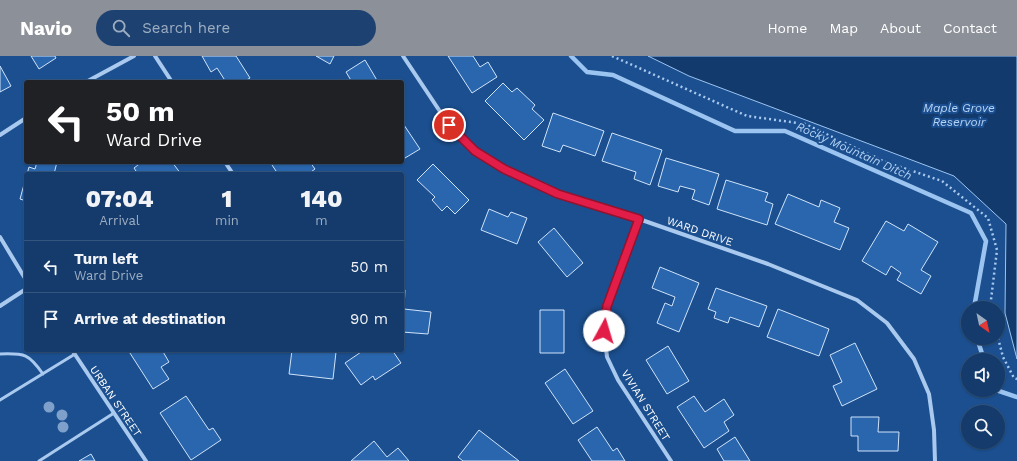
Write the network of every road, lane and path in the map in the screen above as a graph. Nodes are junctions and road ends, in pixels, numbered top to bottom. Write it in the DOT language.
graph roads {
  1 [pos="134,56"];
  2 [pos="155,56"];
  3 [pos="403,56"];
  4 [pos="612,56"];
  5 [pos="90,80"];
  6 [pos="171,80"];
  7 [pos="24,119"];
  8 [pos="0,135"];
  9 [pos="639,219"];
  10 [pos="0,237"];
  11 [pos="24,277"];
  12 [pos="24,290"];
  13 [pos="991,301"];
  14 [pos="0,306"];
  15 [pos="1000,345"];
  16 [pos="73,352"];
  17 [pos="0,354"];
  18 [pos="43,374"];
  19 [pos="1017,379"];
  20 [pos="0,400"];
  21 [pos="114,413"];
  22 [pos="39,461"];
  23 [pos="146,461"];
  24 [pos="671,461"];
  25 [pos="935,461"];
  1 -- 5 [label="street"];
  2 -- 6 [label="street"];
  3 -- 9 [label="street, WARD DRIVE"];
  4 -- 13 [label="path"];
  7 -- 8 [label="street"];
  9 -- 24 [label="street, VIVIAN STREET"];
  9 -- 25 [label="street, WARD DRIVE"];
  10 -- 11 [label="street"];
  12 -- 14 [label="street"];
  15 -- 19 [label="path"];
  16 -- 18 [label="lane"];
  16 -- 21 [label="street, URBAN STREET"];
  17 -- 18 [label="lane"];
  18 -- 20 [label="lane"];
  21 -- 22 [label="lane"];
  21 -- 23 [label="street, URBAN STREET"];
}
